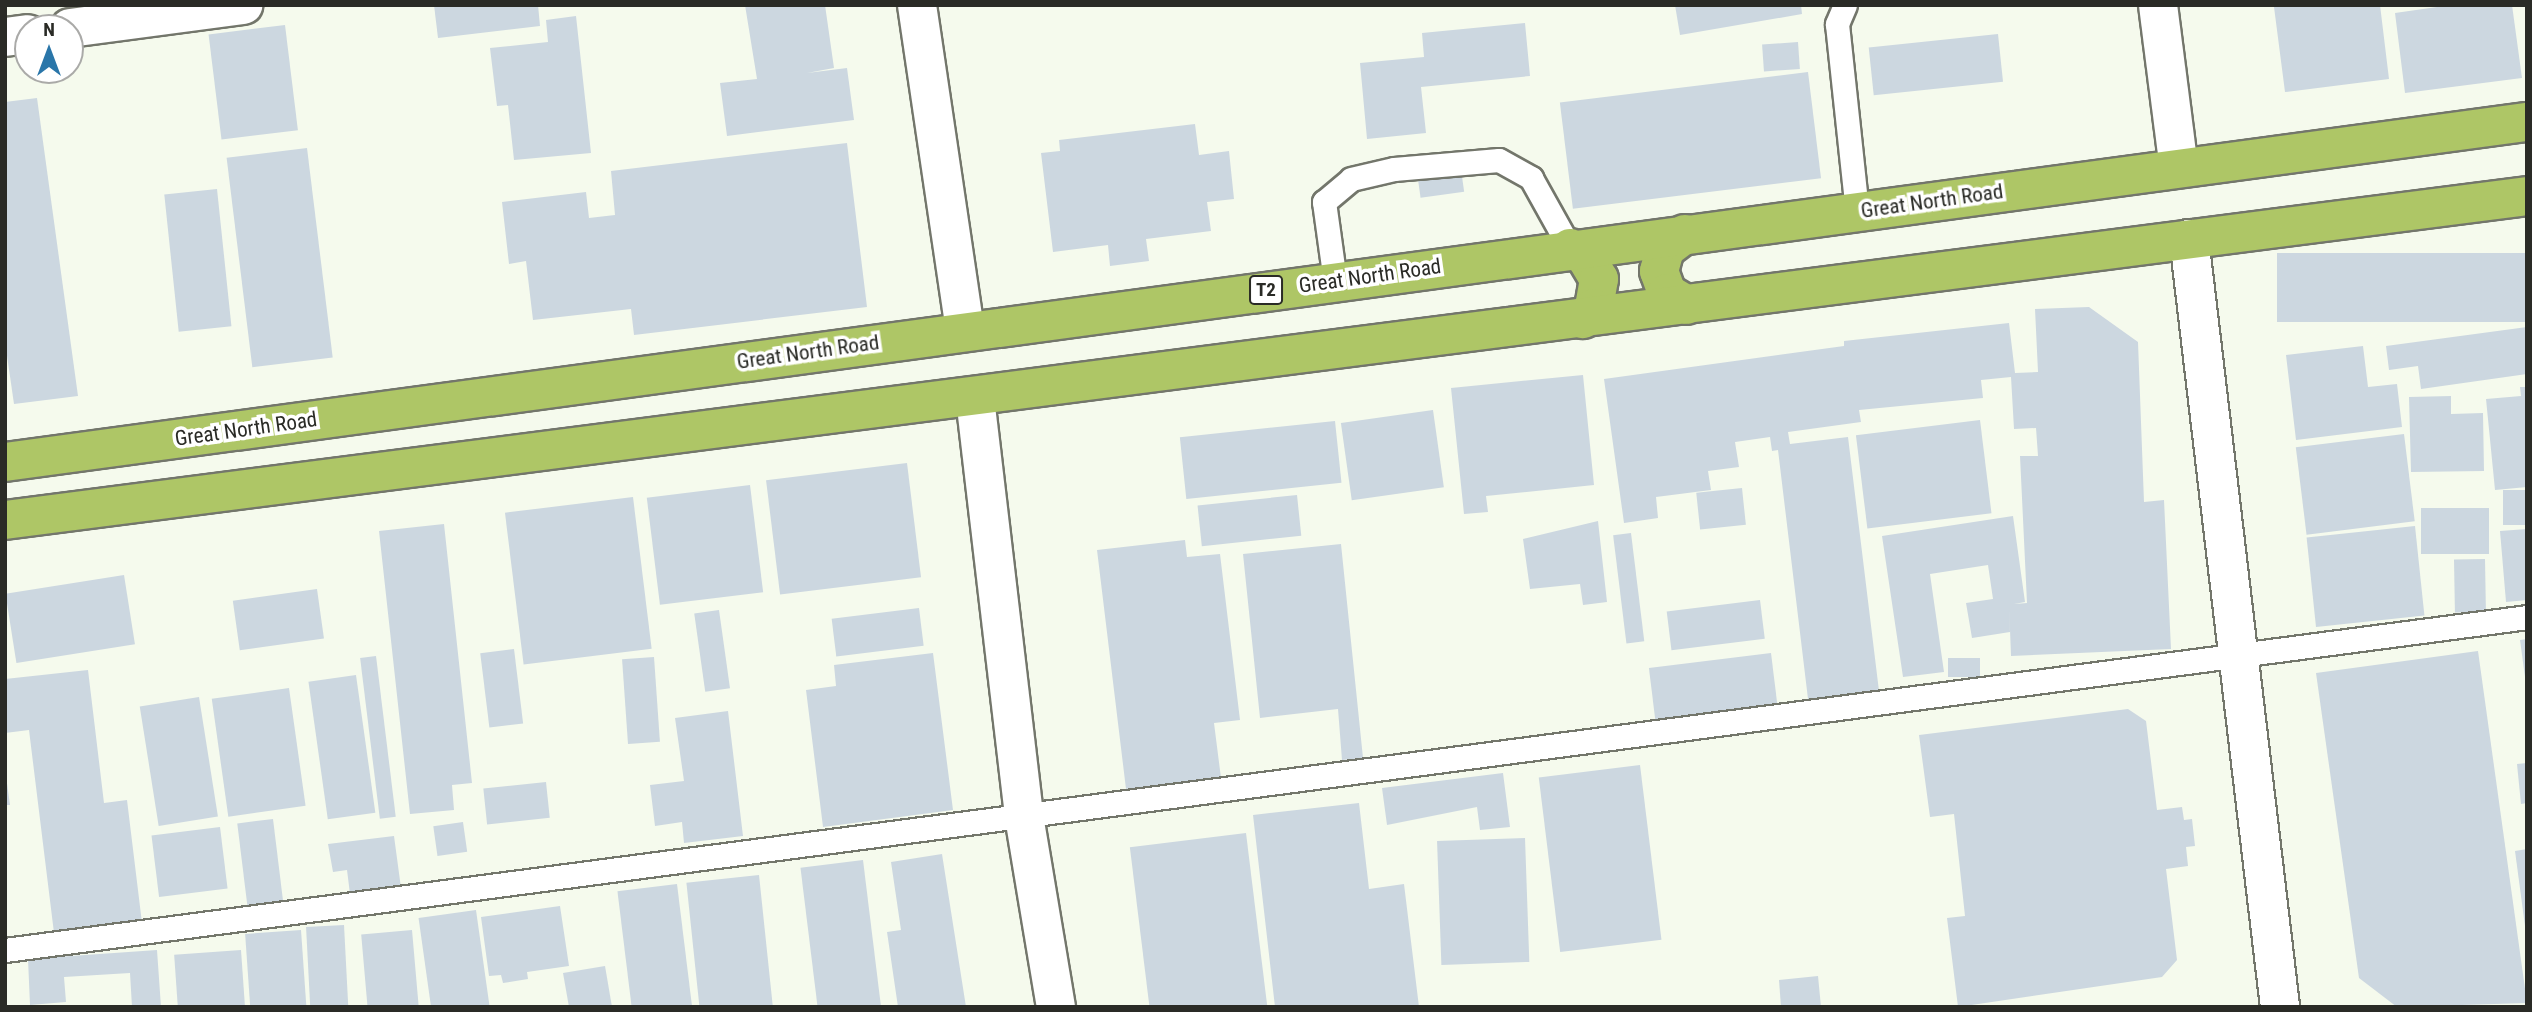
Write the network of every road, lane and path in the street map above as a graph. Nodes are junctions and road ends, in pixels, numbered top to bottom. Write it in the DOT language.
graph roads {
  1 [pos="243,5"];
  2 [pos="918,5"];
  3 [pos="1845,5"];
  4 [pos="2158,5"];
  5 [pos="84,26"];
  6 [pos="2527,122"];
  7 [pos="2179,168"];
  8 [pos="2527,196"];
  9 [pos="1857,211"];
  10 [pos="1685,234"];
  11 [pos="2189,239"];
  12 [pos="1570,248"];
  13 [pos="1335,281"];
  14 [pos="1687,305"];
  15 [pos="1583,319"];
  16 [pos="965,330"];
  17 [pos="975,398"];
  18 [pos="5,461"];
  19 [pos="5,520"];
  20 [pos="2527,617"];
  21 [pos="2237,655"];
  22 [pos="1024,816"];
  23 [pos="5,950"];
  24 [pos="1056,1007"];
  25 [pos="2280,1007"];
  1 -- 5 [label="street"];
  2 -- 16 [label="street"];
  3 -- 9 [label="lane"];
  4 -- 7 [label="street"];
  6 -- 7 [label="highway, Great North Road / T2"];
  7 -- 9 [label="highway, Great North Road / T2"];
  8 -- 11 [label="highway"];
  9 -- 10 [label="highway, Great North Road / T2"];
  10 -- 12 [label="highway, Great North Road / T2"];
  10 -- 14 [label="highway"];
  11 -- 14 [label="highway"];
  11 -- 21 [label="street"];
  12 -- 13 [label="highway, Great North Road / T2"];
  12 -- 13 [label="lane"];
  12 -- 15 [label="highway"];
  13 -- 16 [label="highway, Great North Road / T2"];
  14 -- 15 [label="highway"];
  15 -- 17 [label="highway"];
  16 -- 18 [label="highway, Great North Road / T2"];
  17 -- 19 [label="highway"];
  17 -- 22 [label="street"];
  20 -- 21 [label="lane"];
  21 -- 22 [label="lane"];
  21 -- 25 [label="street"];
  22 -- 23 [label="lane"];
  22 -- 24 [label="street"];
}
